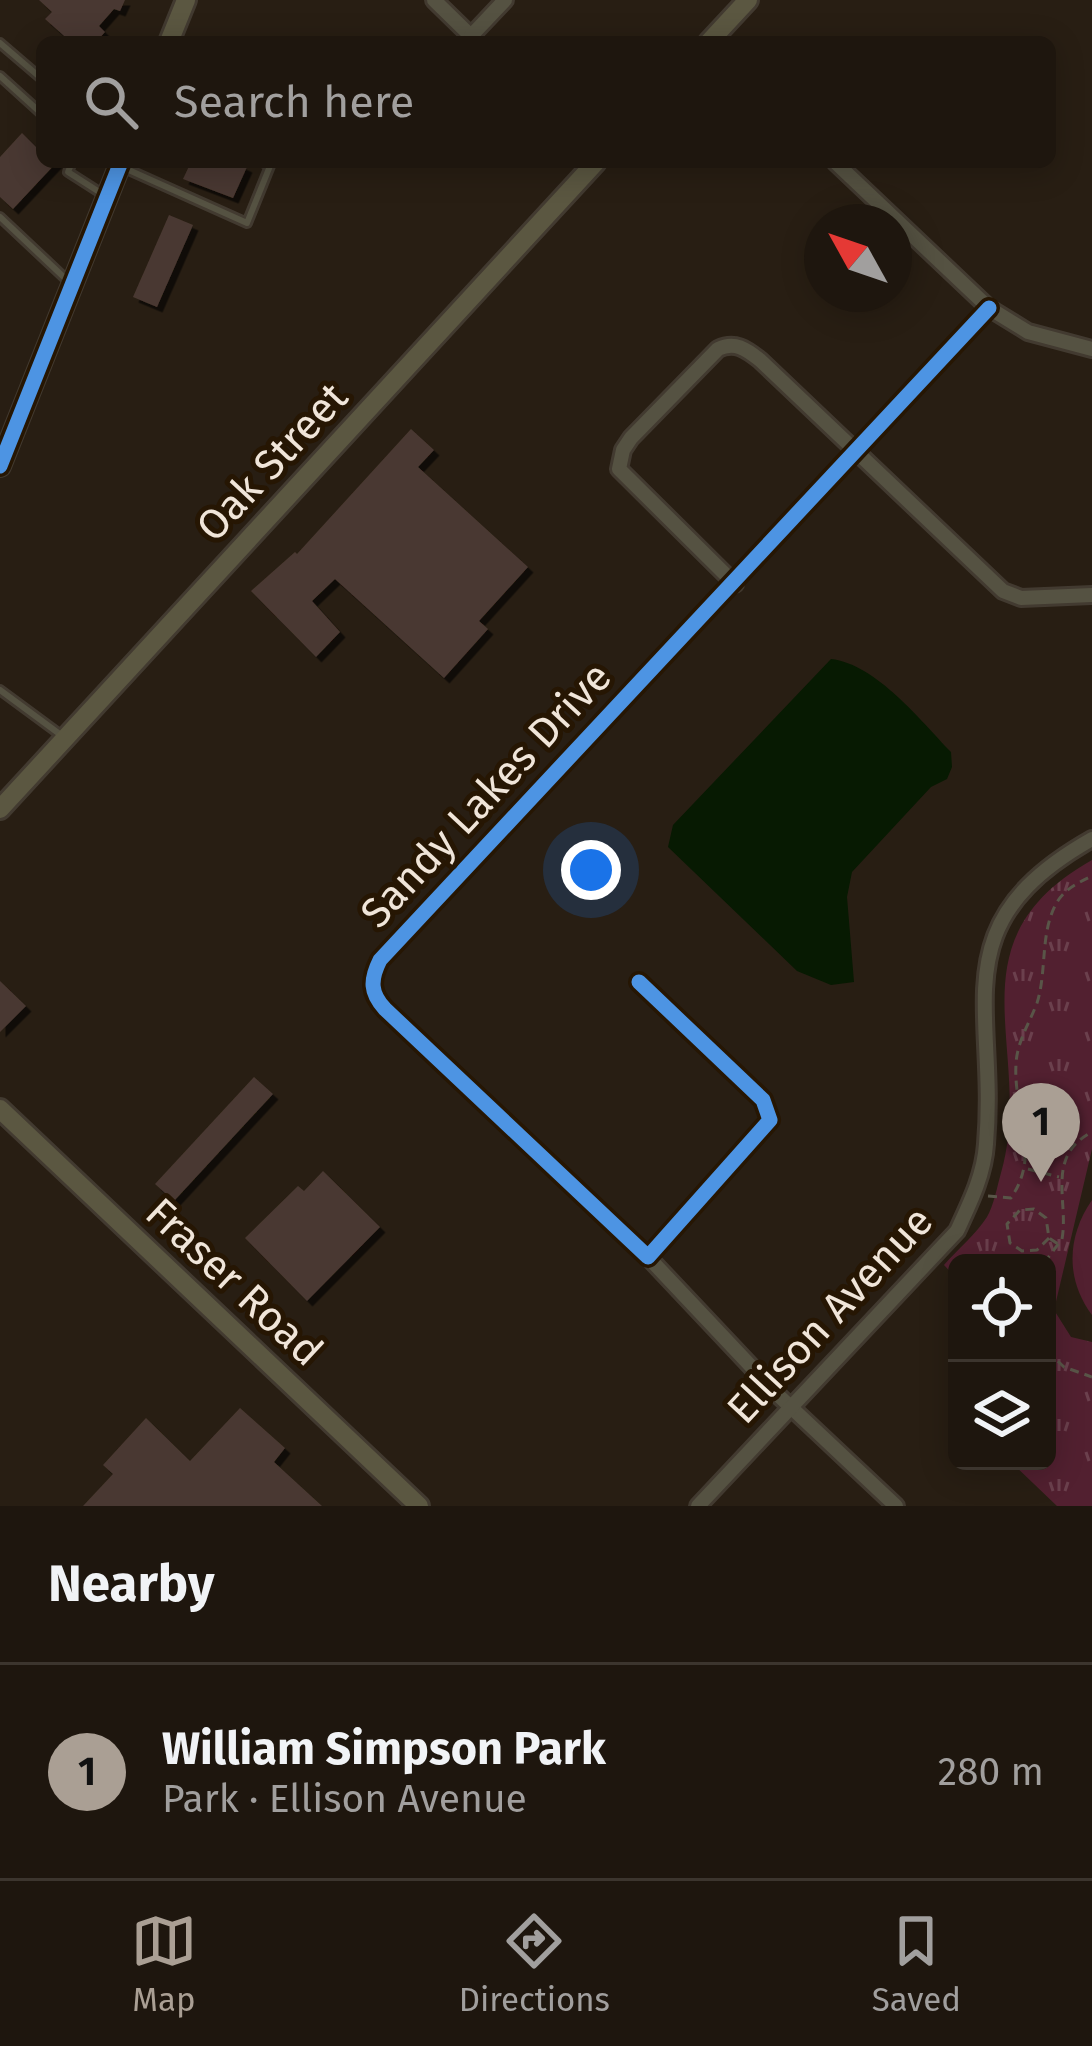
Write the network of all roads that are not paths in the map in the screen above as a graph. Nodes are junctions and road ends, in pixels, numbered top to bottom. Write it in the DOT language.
graph roads {
  1 [pos="186,0"];
  2 [pos="434,0"];
  3 [pos="505,0"];
  4 [pos="748,0"];
  5 [pos="171,36"];
  6 [pos="471,36"];
  7 [pos="476,36"];
  8 [pos="715,36"];
  9 [pos="2,47"];
  10 [pos="36,74"];
  11 [pos="0,76"];
  12 [pos="36,109"];
  13 [pos="70,168"];
  14 [pos="118,168"];
  15 [pos="129,168"];
  16 [pos="269,168"];
  17 [pos="590,168"];
  18 [pos="841,168"];
  19 [pos="107,197"];
  20 [pos="0,217"];
  21 [pos="72,285"];
  22 [pos="989,308"];
  23 [pos="1092,349"];
  24 [pos="857,451"];
  25 [pos="0,466"];
  26 [pos="735,584"];
  27 [pos="1092,596"];
  28 [pos="0,690"];
  29 [pos="66,739"];
  30 [pos="0,809"];
  31 [pos="1092,838"];
  32 [pos="639,982"];
  33 [pos="0,1109"];
  34 [pos="648,1257"];
  35 [pos="791,1407"];
  36 [pos="419,1506"];
  37 [pos="698,1506"];
  38 [pos="896,1506"];
  1 -- 5 [label="main road"];
  2 -- 6 [label="street"];
  3 -- 7 [label="street"];
  4 -- 8 [label="main road"];
  9 -- 10 [label="lane"];
  11 -- 12 [label="lane"];
  13 -- 19 [label="lane"];
  14 -- 19 [label="main road"];
  15 -- 16 [label="lane"];
  17 -- 29 [label="main road, Oak Street"];
  18 -- 22 [label="street"];
  19 -- 21 [label="main road"];
  20 -- 21 [label="lane"];
  21 -- 25 [label="main road"];
  22 -- 23 [label="street"];
  22 -- 24 [label="street, Sandy Lakes Drive"];
  24 -- 26 [label="street, Sandy Lakes Drive"];
  24 -- 26 [label="street"];
  24 -- 27 [label="street"];
  26 -- 34 [label="street, Sandy Lakes Drive"];
  28 -- 29 [label="lane"];
  29 -- 30 [label="main road, Oak Street"];
  31 -- 35 [label="street, Ellison Avenue"];
  32 -- 34 [label="street"];
  33 -- 36 [label="main road, Fraser Road"];
  34 -- 35 [label="street, Sandy Lakes Drive"];
  35 -- 37 [label="street, Ellison Avenue"];
  35 -- 38 [label="street, Sandy Lakes Drive"];
}
